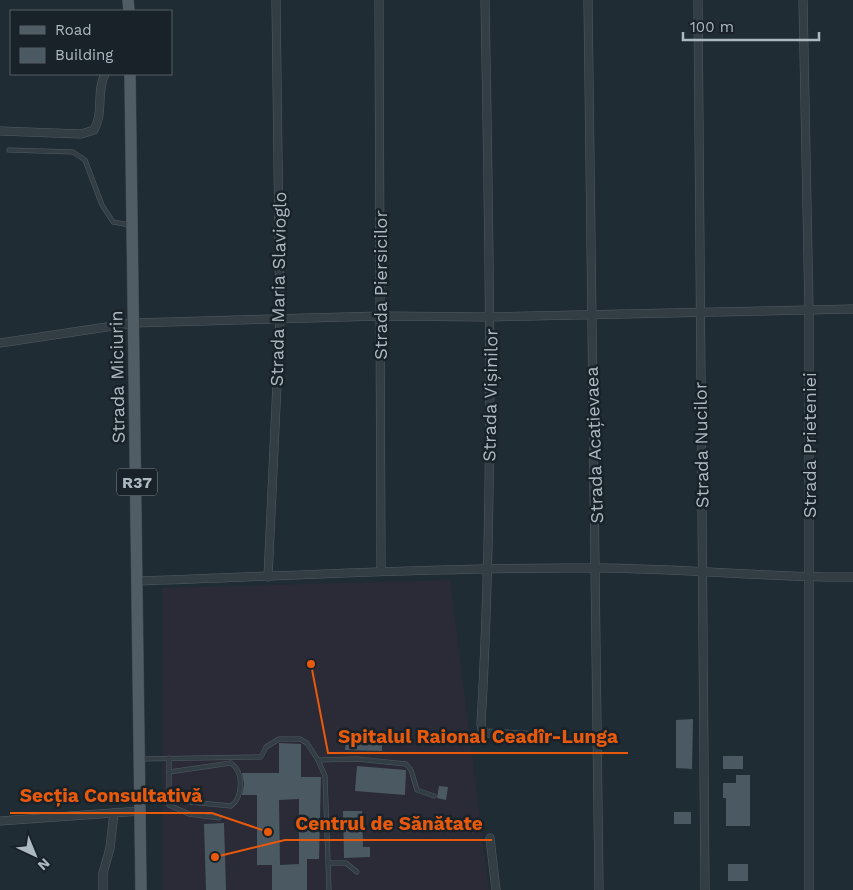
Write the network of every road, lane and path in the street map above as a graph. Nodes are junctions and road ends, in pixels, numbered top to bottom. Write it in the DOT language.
graph roads {
  1 [pos="276,0"];
  2 [pos="379,0"];
  3 [pos="485,0"];
  4 [pos="588,0"];
  5 [pos="698,0"];
  6 [pos="803,0"];
  7 [pos="105,75"];
  8 [pos="130,75"];
  9 [pos="0,131"];
  10 [pos="9,150"];
  11 [pos="132,225"];
  12 [pos="809,309"];
  13 [pos="853,310"];
  14 [pos="700,312"];
  15 [pos="590,314"];
  16 [pos="381,316"];
  17 [pos="490,317"];
  18 [pos="280,320"];
  19 [pos="133,323"];
  20 [pos="0,343"];
  21 [pos="597,568"];
  22 [pos="488,570"];
  23 [pos="381,571"];
  24 [pos="703,573"];
  25 [pos="268,577"];
  26 [pos="809,577"];
  27 [pos="853,577"];
  28 [pos="139,581"];
  29 [pos="541,736"];
  30 [pos="140,758"];
  31 [pos="169,758"];
  32 [pos="318,760"];
  33 [pos="169,772"];
  34 [pos="434,796"];
  35 [pos="169,800"];
  36 [pos="141,811"];
  37 [pos="114,813"];
  38 [pos="219,818"];
  39 [pos="0,821"];
  40 [pos="490,838"];
  41 [pos="329,863"];
  42 [pos="357,872"];
  43 [pos="103,890"];
  44 [pos="141,890"];
  45 [pos="329,890"];
  46 [pos="496,890"];
  47 [pos="600,890"];
  48 [pos="704,890"];
  49 [pos="809,890"];
  1 -- 18 [label="street, Strada Maria Slavioglo"];
  2 -- 16 [label="street, Strada Piersicilor"];
  3 -- 17 [label="street, Strada Vișinilor"];
  4 -- 15 [label="street, Strada Acațievaea"];
  5 -- 14 [label="street, Strada Nucilor"];
  6 -- 12 [label="street, Strada Prieteniei"];
  7 -- 9 [label="street"];
  8 -- 11 [label="main road, Strada Miciurin / R37"];
  10 -- 11 [label="lane"];
  11 -- 19 [label="main road, Strada Miciurin / R37"];
  12 -- 13 [label="street"];
  12 -- 14 [label="street"];
  12 -- 26 [label="street, Strada Prieteniei"];
  14 -- 15 [label="street"];
  14 -- 24 [label="street, Strada Nucilor"];
  15 -- 17 [label="street"];
  15 -- 21 [label="street, Strada Acațievaea"];
  16 -- 17 [label="street"];
  16 -- 18 [label="street"];
  16 -- 23 [label="street, Strada Piersicilor"];
  17 -- 22 [label="street, Strada Vișinilor"];
  18 -- 19 [label="street"];
  18 -- 25 [label="street, Strada Maria Slavioglo"];
  19 -- 20 [label="street"];
  19 -- 28 [label="main road, Strada Miciurin / R37"];
  21 -- 22 [label="street"];
  21 -- 24 [label="street"];
  21 -- 47 [label="street, Strada Acațievaea"];
  22 -- 23 [label="street"];
  22 -- 29 [label="street, Strada Vișinilor"];
  23 -- 25 [label="street"];
  24 -- 26 [label="street"];
  24 -- 48 [label="street, Strada Nucilor"];
  25 -- 28 [label="street"];
  26 -- 27 [label="street"];
  26 -- 49 [label="street, Strada Prieteniei"];
  28 -- 30 [label="main road, Strada Miciurin / R37"];
  30 -- 31 [label="lane"];
  30 -- 36 [label="main road, Strada Miciurin / R37"];
  31 -- 32 [label="lane"];
  31 -- 33 [label="lane"];
  32 -- 34 [label="lane"];
  32 -- 41 [label="lane"];
  33 -- 35 [label="lane"];
  33 -- 35 [label="lane"];
  35 -- 38 [label="lane"];
  36 -- 37 [label="street"];
  36 -- 44 [label="main road, Strada Miciurin / R37"];
  37 -- 39 [label="street"];
  37 -- 43 [label="street"];
  40 -- 46 [label="street"];
  41 -- 42 [label="lane"];
  41 -- 45 [label="lane"];
}
